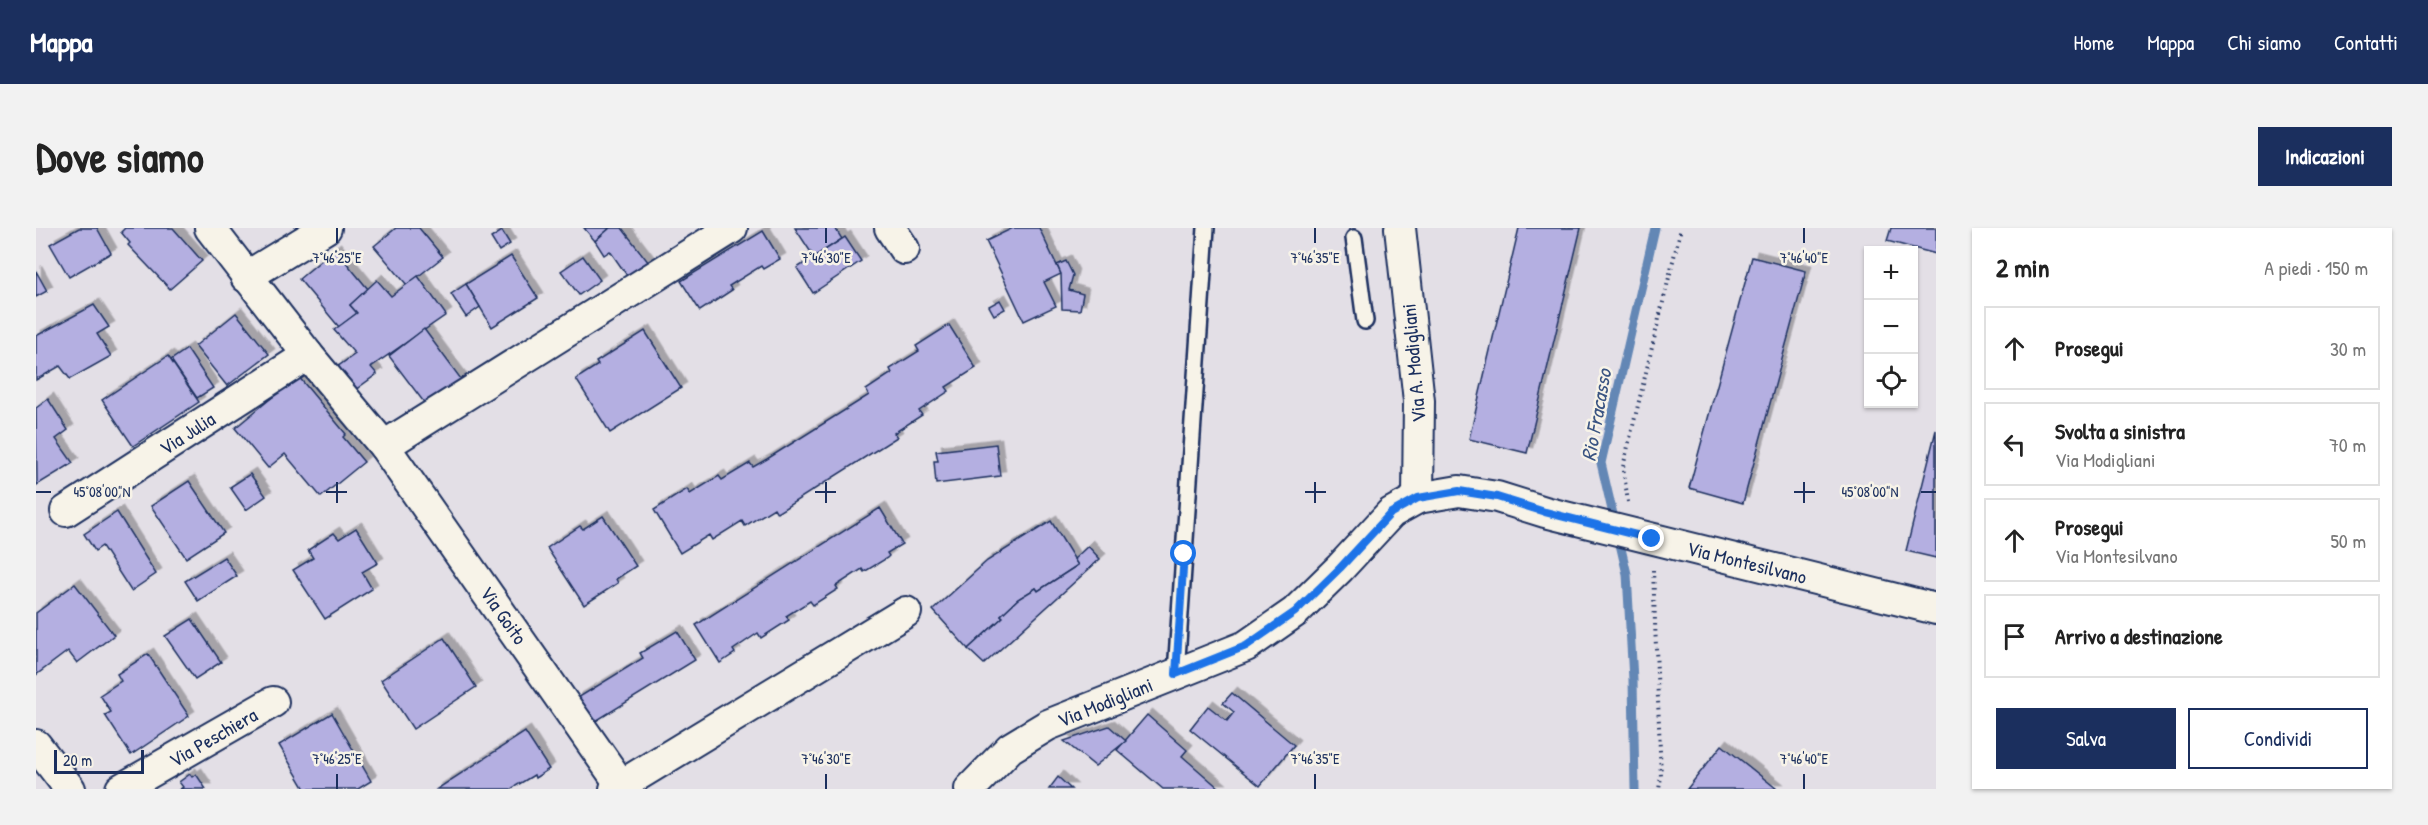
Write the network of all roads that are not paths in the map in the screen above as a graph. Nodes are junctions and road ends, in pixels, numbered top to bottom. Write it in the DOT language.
graph roads {
  1 [pos="210,228"];
  2 [pos="326,228"];
  3 [pos="732,228"];
  4 [pos="1206,228"];
  5 [pos="1400,228"];
  6 [pos="1354,238"];
  7 [pos="246,277"];
  8 [pos="1365,321"];
  9 [pos="308,355"];
  10 [pos="384,446"];
  11 [pos="1418,498"];
  12 [pos="66,511"];
  13 [pos="1936,609"];
  14 [pos="906,612"];
  15 [pos="1176,674"];
  16 [pos="273,702"];
  17 [pos="36,746"];
  18 [pos="621,788"];
  19 [pos="70,789"];
  20 [pos="121,789"];
  21 [pos="970,789"];
  1 -- 7 [label="street, Via Goito"];
  2 -- 7 [label="street"];
  3 -- 10 [label="street"];
  4 -- 15 [label="lane"];
  5 -- 11 [label="street, Via A. Modigliani"];
  6 -- 8 [label="lane"];
  7 -- 9 [label="street, Via Goito"];
  9 -- 10 [label="street, Via Goito"];
  9 -- 12 [label="street, Via Julia"];
  10 -- 18 [label="street, Via Goito"];
  11 -- 13 [label="street, Via Montesilvano"];
  11 -- 15 [label="street, Via Modigliani"];
  14 -- 18 [label="street, Via Goito"];
  15 -- 21 [label="street, Via Modigliani"];
  16 -- 20 [label="street, Via Peschiera"];
  17 -- 19 [label="street"];
}
